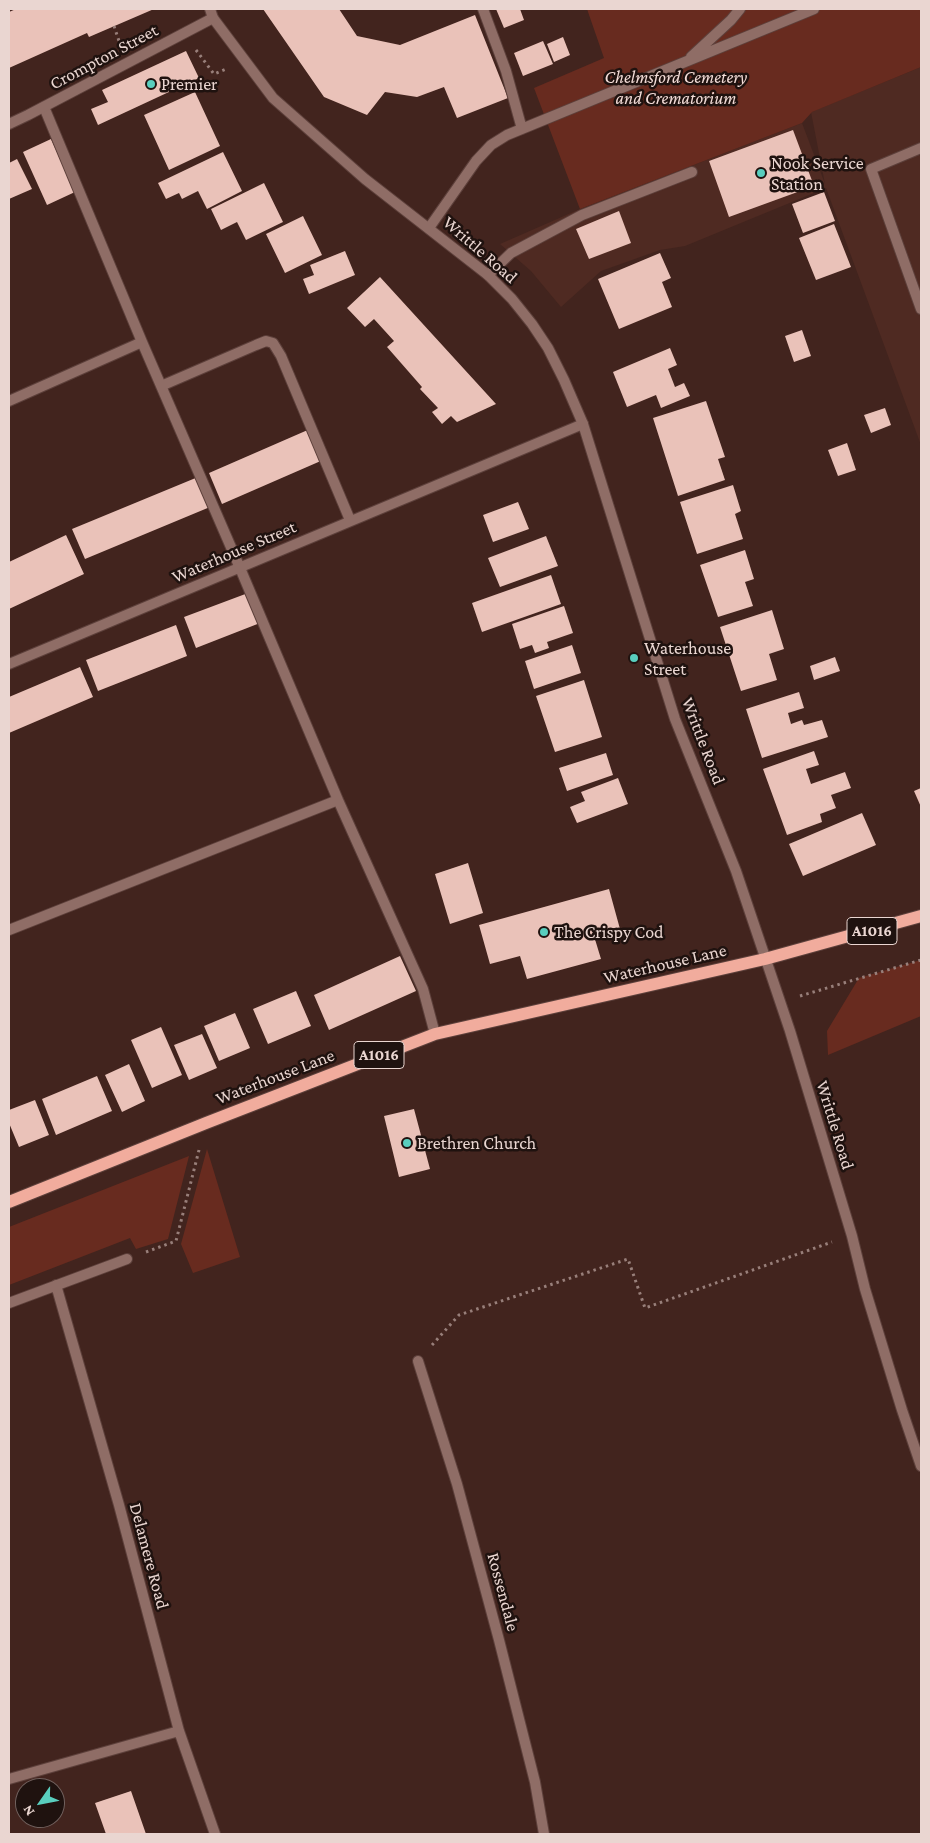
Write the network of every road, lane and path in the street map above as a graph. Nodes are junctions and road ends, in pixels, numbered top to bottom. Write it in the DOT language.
graph roads {
  1 [pos="483,9"];
  2 [pos="740,9"];
  3 [pos="814,9"];
  4 [pos="212,13"];
  5 [pos="183,34"];
  6 [pos="245,60"];
  7 [pos="684,62"];
  8 [pos="44,107"];
  9 [pos="9,124"];
  10 [pos="522,129"];
  11 [pos="921,148"];
  12 [pos="692,172"];
  13 [pos="429,228"];
  14 [pos="488,275"];
  15 [pos="921,309"];
  16 [pos="142,342"];
  17 [pos="162,386"];
  18 [pos="9,401"];
  19 [pos="583,424"];
  20 [pos="350,520"];
  21 [pos="240,568"];
  22 [pos="9,664"];
  23 [pos="338,800"];
  24 [pos="921,916"];
  25 [pos="9,930"];
  26 [pos="765,959"];
  27 [pos="921,960"];
  28 [pos="780,1002"];
  29 [pos="435,1034"];
  30 [pos="206,1123"];
  31 [pos="9,1202"];
  32 [pos="852,1236"];
  33 [pos="127,1259"];
  34 [pos="56,1285"];
  35 [pos="9,1303"];
  36 [pos="418,1361"];
  37 [pos="921,1466"];
  38 [pos="179,1731"];
  39 [pos="9,1778"];
  40 [pos="215,1834"];
  41 [pos="544,1834"];
  1 -- 10 [label="street"];
  2 -- 7 [label="street"];
  3 -- 7 [label="street"];
  4 -- 5 [label="street, Crompton Street"];
  4 -- 6 [label="street, Writtle Road"];
  5 -- 6 [label="path"];
  5 -- 8 [label="street, Crompton Street"];
  6 -- 13 [label="street, Writtle Road"];
  7 -- 10 [label="street"];
  8 -- 9 [label="street, Crompton Street"];
  8 -- 16 [label="street"];
  10 -- 13 [label="street"];
  11 -- 15 [label="street"];
  12 -- 14 [label="street"];
  13 -- 14 [label="street, Writtle Road"];
  14 -- 19 [label="street, Writtle Road"];
  16 -- 17 [label="street"];
  16 -- 18 [label="street"];
  17 -- 20 [label="street"];
  17 -- 21 [label="street"];
  19 -- 20 [label="street, Waterhouse Street"];
  19 -- 26 [label="street, Writtle Road"];
  20 -- 21 [label="street, Waterhouse Street"];
  21 -- 22 [label="street, Waterhouse Street"];
  21 -- 23 [label="street"];
  23 -- 25 [label="street"];
  23 -- 29 [label="street"];
  24 -- 26 [label="main road, A1016"];
  26 -- 28 [label="street, Writtle Road"];
  26 -- 29 [label="main road, Waterhouse Lane / A1016"];
  27 -- 28 [label="path"];
  28 -- 32 [label="street, Writtle Road"];
  29 -- 30 [label="main road, Waterhouse Lane / A1016"];
  30 -- 31 [label="main road, Waterhouse Lane / A1016"];
  30 -- 33 [label="path"];
  32 -- 36 [label="path"];
  32 -- 37 [label="street, Writtle Road"];
  33 -- 34 [label="street"];
  34 -- 35 [label="street"];
  34 -- 38 [label="street, Delamere Road"];
  36 -- 41 [label="street, Rossendale"];
  38 -- 39 [label="street"];
  38 -- 40 [label="street, Delamere Road"];
}
